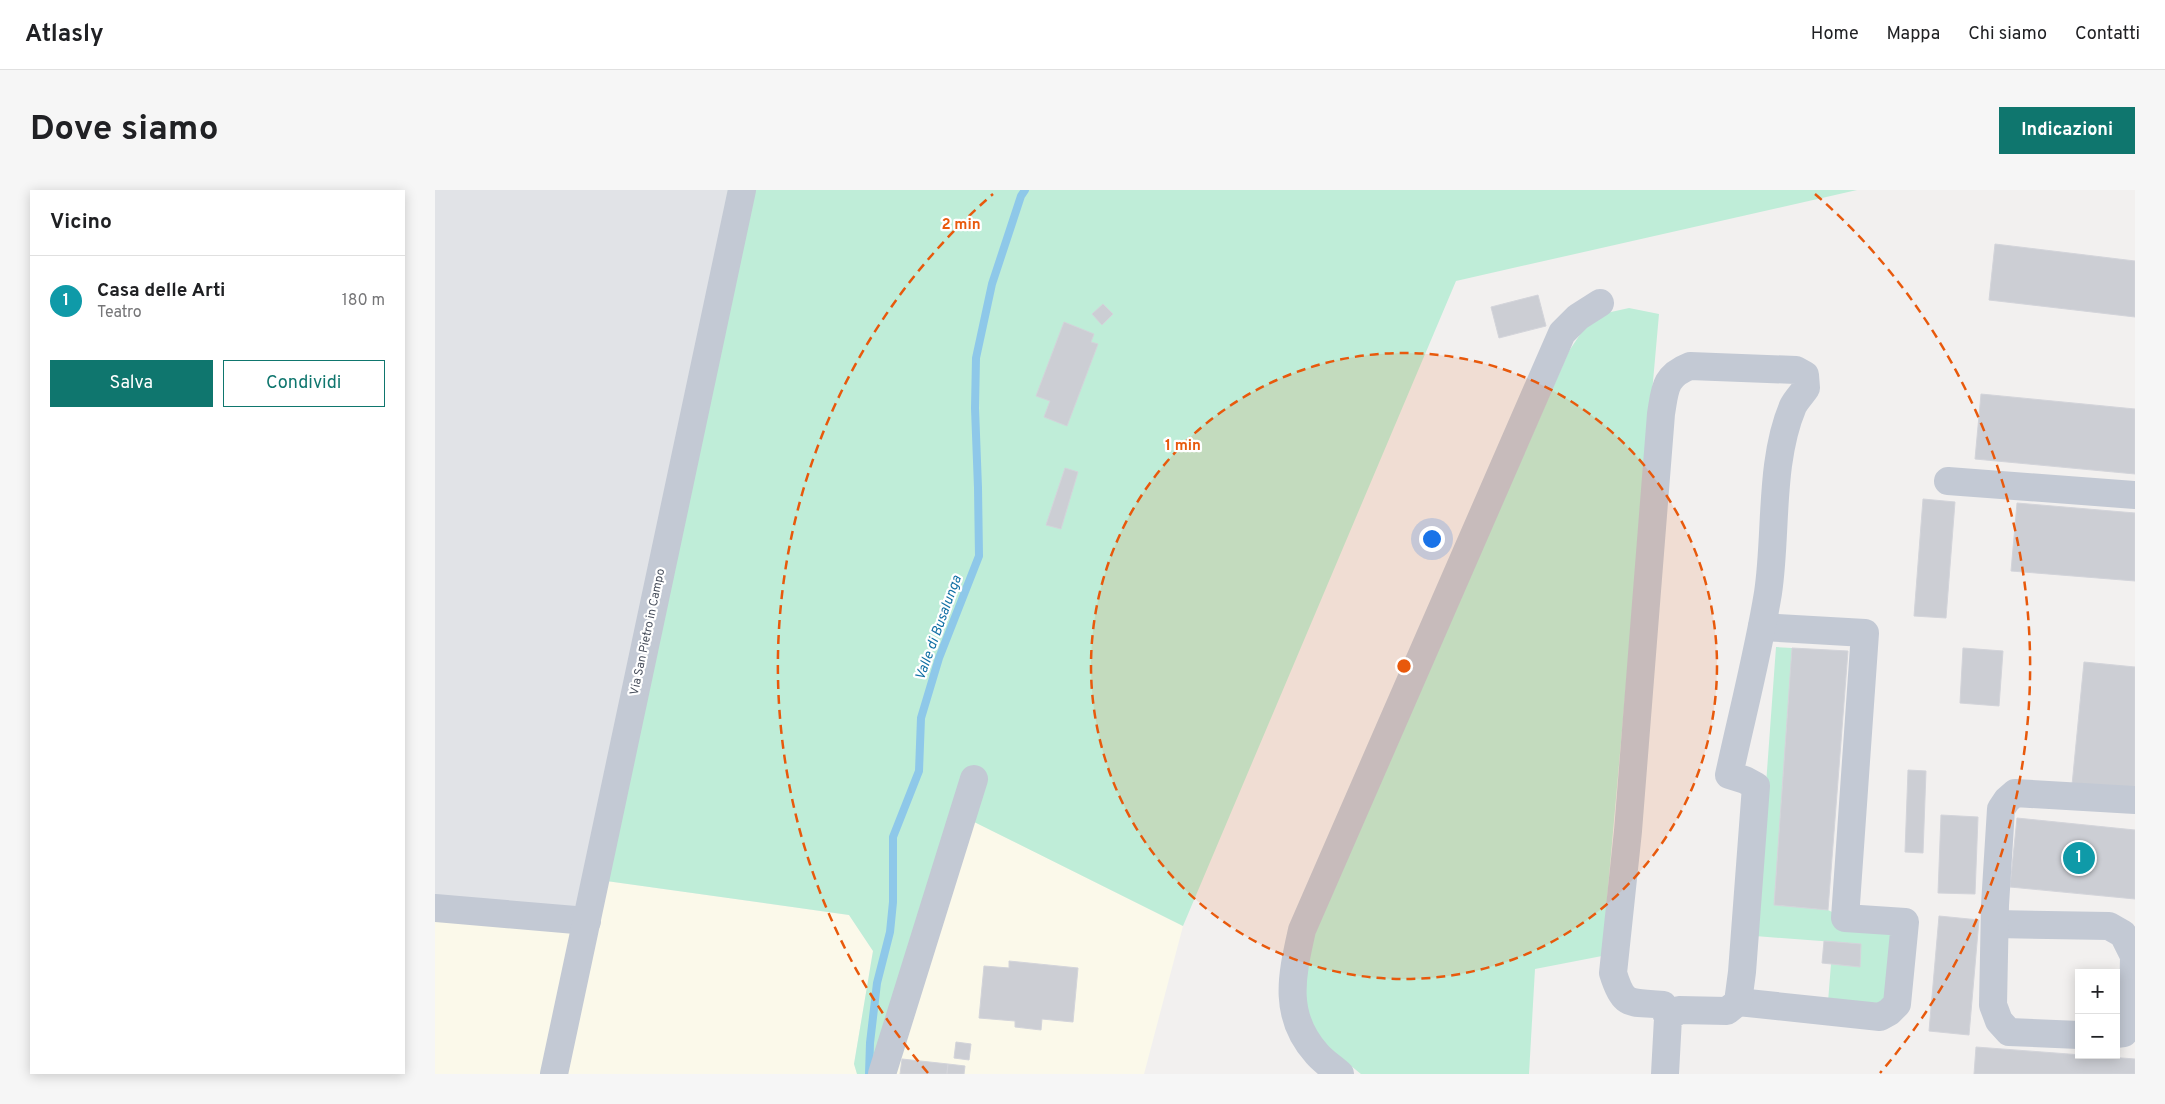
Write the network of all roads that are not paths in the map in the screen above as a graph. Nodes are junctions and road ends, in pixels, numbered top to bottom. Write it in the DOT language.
graph roads {
  1 [pos="742,190"];
  2 [pos="1600,303"];
  3 [pos="1948,480"];
  4 [pos="2135,495"];
  5 [pos="1762,626"];
  6 [pos="975,779"];
  7 [pos="2135,800"];
  8 [pos="435,908"];
  9 [pos="587,921"];
  10 [pos="1995,924"];
  11 [pos="1738,1002"];
  12 [pos="1668,1018"];
  13 [pos="2120,1034"];
  14 [pos="2075,1035"];
  15 [pos="554,1074"];
  16 [pos="882,1074"];
  17 [pos="1340,1074"];
  18 [pos="1665,1074"];
  1 -- 9 [label="street, Via San Pietro in Campo"];
  2 -- 17 [label="street"];
  3 -- 4 [label="street"];
  5 -- 11 [label="street"];
  5 -- 11 [label="street"];
  5 -- 12 [label="street"];
  6 -- 16 [label="street"];
  7 -- 10 [label="street"];
  8 -- 9 [label="street"];
  9 -- 15 [label="street, Via San Pietro in Campo"];
  10 -- 13 [label="street"];
  10 -- 14 [label="street"];
  11 -- 12 [label="street"];
  12 -- 18 [label="street"];
}
